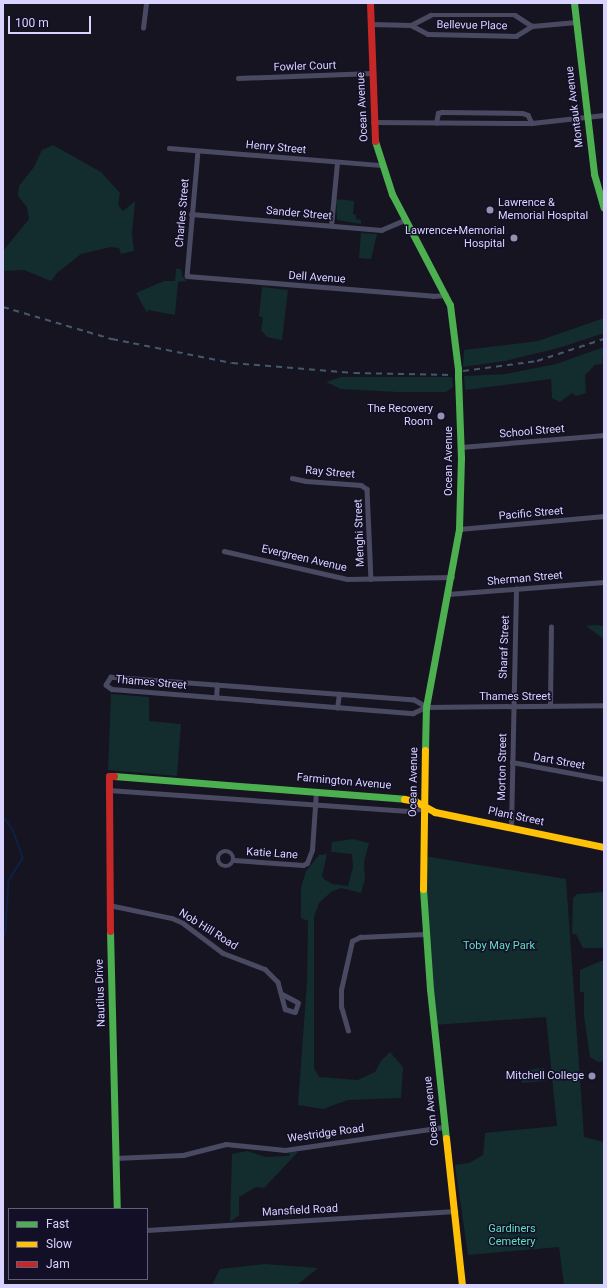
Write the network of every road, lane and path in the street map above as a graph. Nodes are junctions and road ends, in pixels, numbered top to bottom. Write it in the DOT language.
graph roads {
  1 [pos="146,3"];
  2 [pos="370,3"];
  3 [pos="574,3"];
  4 [pos="576,22"];
  5 [pos="371,24"];
  6 [pos="411,25"];
  7 [pos="532,26"];
  8 [pos="143,28"];
  9 [pos="372,73"];
  10 [pos="238,78"];
  11 [pos="604,115"];
  12 [pos="588,118"];
  13 [pos="373,122"];
  14 [pos="436,123"];
  15 [pos="532,123"];
  16 [pos="169,148"];
  17 [pos="198,151"];
  18 [pos="337,162"];
  19 [pos="381,165"];
  20 [pos="604,208"];
  21 [pos="190,214"];
  22 [pos="405,220"];
  23 [pos="331,226"];
  24 [pos="187,276"];
  25 [pos="446,295"];
  26 [pos="604,434"];
  27 [pos="461,447"];
  28 [pos="292,478"];
  29 [pos="366,487"];
  30 [pos="604,516"];
  31 [pos="459,529"];
  32 [pos="224,551"];
  33 [pos="452,577"];
  34 [pos="371,579"];
  35 [pos="604,582"];
  36 [pos="516,589"];
  37 [pos="448,594"];
  38 [pos="551,627"];
  39 [pos="217,686"];
  40 [pos="339,694"];
  41 [pos="216,698"];
  42 [pos="604,705"];
  43 [pos="513,706"];
  44 [pos="550,706"];
  45 [pos="426,707"];
  46 [pos="337,708"];
  47 [pos="512,762"];
  48 [pos="109,776"];
  49 [pos="604,779"];
  50 [pos="108,790"];
  51 [pos="316,791"];
  52 [pos="315,805"];
  53 [pos="425,808"];
  54 [pos="511,828"];
  55 [pos="604,847"];
  56 [pos="234,860"];
  57 [pos="109,905"];
  58 [pos="425,934"];
  59 [pos="283,995"];
  60 [pos="348,1031"];
  61 [pos="445,1126"];
  62 [pos="115,1158"];
  63 [pos="117,1208"];
  64 [pos="455,1211"];
  65 [pos="148,1230"];
  66 [pos="462,1285"];
  1 -- 8 [label="street"];
  2 -- 5 [label="main road, Ocean Avenue"];
  3 -- 4 [label="main road, Montauk Avenue"];
  4 -- 7 [label="street, Bellevue Place"];
  4 -- 12 [label="main road, Montauk Avenue"];
  5 -- 6 [label="street, Bellevue Place"];
  5 -- 9 [label="main road, Ocean Avenue"];
  6 -- 7 [label="street, Bellevue Place"];
  6 -- 7 [label="street, Bellevue Place"];
  9 -- 10 [label="street, Fowler Court"];
  9 -- 13 [label="main road, Ocean Avenue"];
  11 -- 12 [label="street"];
  12 -- 15 [label="street"];
  12 -- 20 [label="main road, Montauk Avenue"];
  13 -- 14 [label="street"];
  13 -- 19 [label="main road, Ocean Avenue"];
  14 -- 15 [label="street"];
  14 -- 15 [label="street"];
  16 -- 17 [label="street, Henry Street"];
  17 -- 18 [label="street, Henry Street"];
  17 -- 21 [label="street, Charles Street"];
  18 -- 19 [label="street, Henry Street"];
  18 -- 23 [label="street"];
  19 -- 22 [label="main road, Ocean Avenue"];
  21 -- 23 [label="street, Sander Street"];
  21 -- 24 [label="street, Charles Street"];
  22 -- 23 [label="street, Sander Street"];
  22 -- 25 [label="main road, Ocean Avenue"];
  24 -- 25 [label="street, Dell Avenue"];
  25 -- 27 [label="main road, Ocean Avenue, bridge"];
  26 -- 27 [label="street, School Street"];
  27 -- 31 [label="main road, Ocean Avenue"];
  28 -- 29 [label="street, Ray Street"];
  29 -- 34 [label="street, Menghi Street"];
  30 -- 31 [label="street, Pacific Street"];
  31 -- 33 [label="main road, Ocean Avenue"];
  32 -- 34 [label="street, Evergreen Avenue"];
  33 -- 34 [label="street, Evergreen Avenue"];
  33 -- 37 [label="main road, Ocean Avenue"];
  35 -- 36 [label="street, Sherman Street"];
  36 -- 37 [label="street, Sherman Street"];
  36 -- 43 [label="street, Sharaf Street"];
  37 -- 45 [label="main road, Ocean Avenue"];
  38 -- 44 [label="street"];
  39 -- 40 [label="street, Thames Street"];
  39 -- 41 [label="street"];
  39 -- 41 [label="street, Thames Street"];
  40 -- 45 [label="street, Thames Street"];
  40 -- 46 [label="street"];
  41 -- 46 [label="street, Thames Street"];
  42 -- 44 [label="street, Thames Street"];
  43 -- 44 [label="street, Thames Street"];
  43 -- 45 [label="street, Thames Street"];
  43 -- 47 [label="street, Morton Street"];
  45 -- 46 [label="street, Thames Street"];
  45 -- 53 [label="main road, Ocean Avenue"];
  47 -- 49 [label="street, Dart Street"];
  47 -- 54 [label="street, Morton Street"];
  48 -- 50 [label="main road, Nautilus Drive"];
  48 -- 51 [label="main road, Farmington Avenue"];
  50 -- 52 [label="street"];
  50 -- 57 [label="main road, Nautilus Drive"];
  51 -- 52 [label="street, Katie Lane"];
  51 -- 53 [label="main road, Farmington Avenue"];
  52 -- 53 [label="street"];
  52 -- 56 [label="street, Katie Lane"];
  53 -- 54 [label="main road, Plant Street"];
  53 -- 58 [label="main road, Ocean Avenue"];
  54 -- 55 [label="main road, Plant Street"];
  57 -- 59 [label="street, Nob Hill Road"];
  57 -- 62 [label="main road, Nautilus Drive"];
  58 -- 60 [label="street"];
  58 -- 61 [label="main road, Ocean Avenue"];
  61 -- 62 [label="street, Westridge Road"];
  61 -- 64 [label="main road, Ocean Avenue"];
  62 -- 63 [label="main road, Nautilus Drive"];
  64 -- 65 [label="street, Mansfield Road"];
  64 -- 66 [label="main road, Ocean Avenue"];
}
